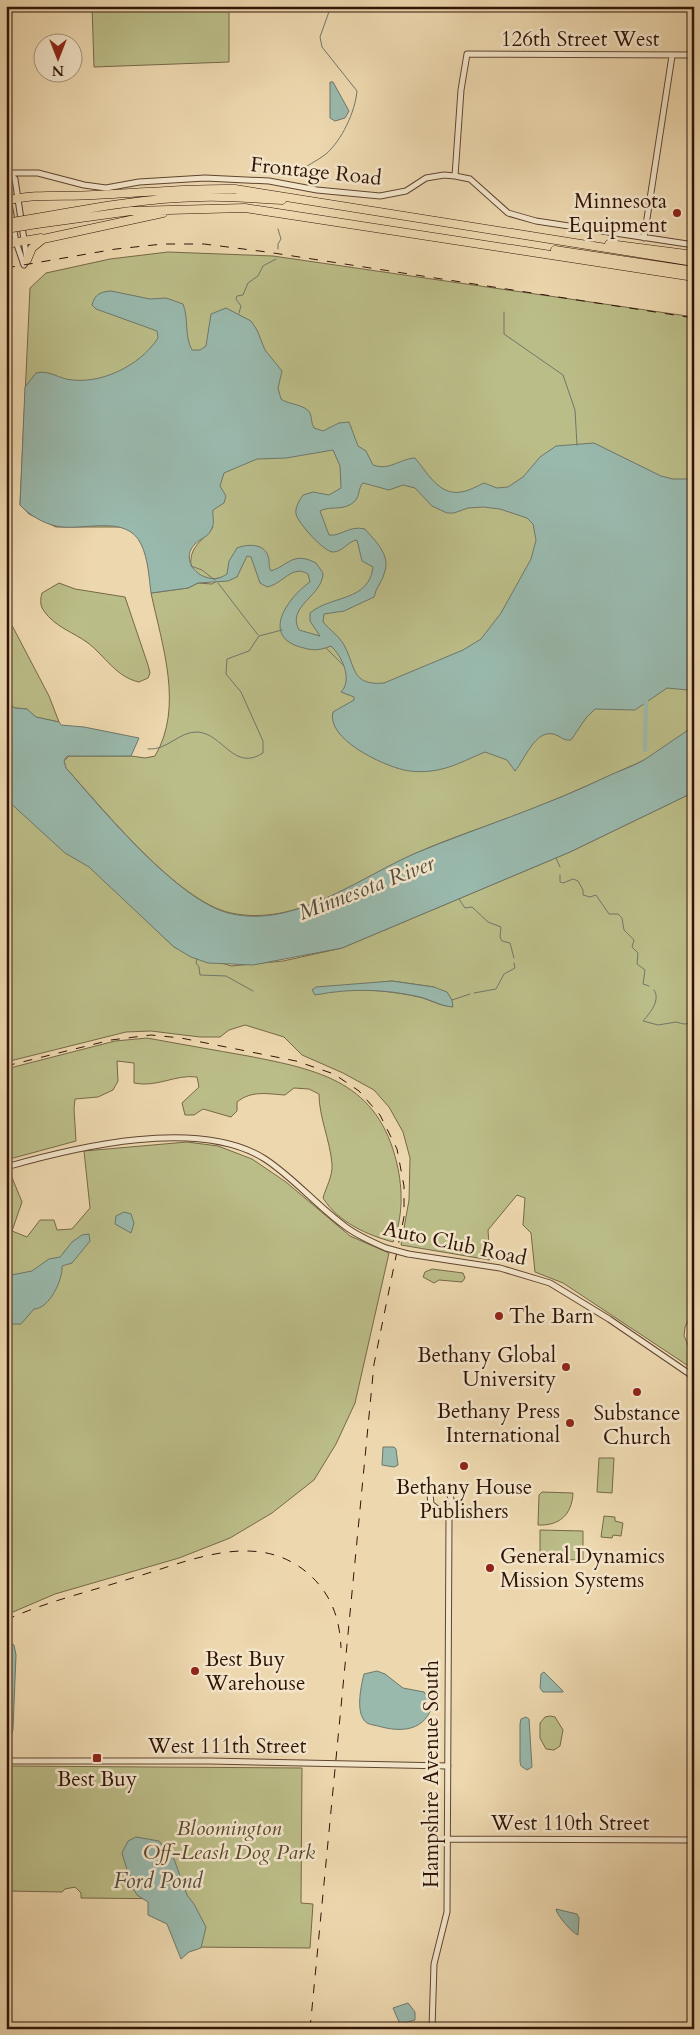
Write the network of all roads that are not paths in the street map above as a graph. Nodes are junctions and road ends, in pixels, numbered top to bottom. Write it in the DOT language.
graph roads {
  1 [pos="672,56"];
  2 [pos="694,56"];
  3 [pos="7,174"];
  4 [pos="455,176"];
  5 [pos="6,188"];
  6 [pos="18,198"];
  7 [pos="7,201"];
  8 [pos="334,206"];
  9 [pos="176,209"];
  10 [pos="37,221"];
  11 [pos="6,223"];
  12 [pos="6,229"];
  13 [pos="508,233"];
  14 [pos="54,235"];
  15 [pos="644,238"];
  16 [pos="25,240"];
  17 [pos="16,242"];
  18 [pos="6,244"];
  19 [pos="694,245"];
  20 [pos="506,247"];
  21 [pos="694,254"];
  22 [pos="27,260"];
  23 [pos="694,262"];
  24 [pos="694,271"];
  25 [pos="694,277"];
  26 [pos="6,1167"];
  27 [pos="694,1377"];
  28 [pos="449,1518"];
  29 [pos="6,1761"];
  30 [pos="448,1766"];
  31 [pos="447,1839"];
  32 [pos="694,1840"];
  33 [pos="432,2029"];
  1 -- 2 [label="street, 126th Street West"];
  1 -- 4 [label="street, 126th Street West"];
  1 -- 15 [label="street"];
  3 -- 4 [label="street, Frontage Road"];
  3 -- 6 [label="street"];
  4 -- 15 [label="street, Frontage Road"];
  5 -- 7 [label="street"];
  6 -- 7 [label="highway"];
  6 -- 8 [label="highway"];
  6 -- 16 [label="street"];
  7 -- 17 [label="street"];
  8 -- 10 [label="highway"];
  8 -- 13 [label="highway"];
  9 -- 10 [label="highway"];
  9 -- 14 [label="highway"];
  9 -- 20 [label="highway"];
  10 -- 11 [label="highway, bridge"];
  10 -- 12 [label="highway, bridge"];
  13 -- 21 [label="highway"];
  13 -- 23 [label="highway"];
  14 -- 16 [label="highway"];
  14 -- 22 [label="highway"];
  15 -- 19 [label="street, Frontage Road"];
  16 -- 17 [label="highway"];
  16 -- 22 [label="street"];
  17 -- 18 [label="highway"];
  17 -- 22 [label="street"];
  20 -- 24 [label="highway"];
  20 -- 25 [label="highway"];
  26 -- 27 [label="street, Auto Club Road, bridge"];
  28 -- 28 [label="street, Hampshire Avenue South"];
  28 -- 30 [label="street, Hampshire Avenue South"];
  29 -- 30 [label="street, West 111th Street"];
  30 -- 31 [label="street, Hampshire Avenue South"];
  31 -- 32 [label="street, West 110th Street"];
  31 -- 33 [label="street, Hampshire Avenue South"];
}
